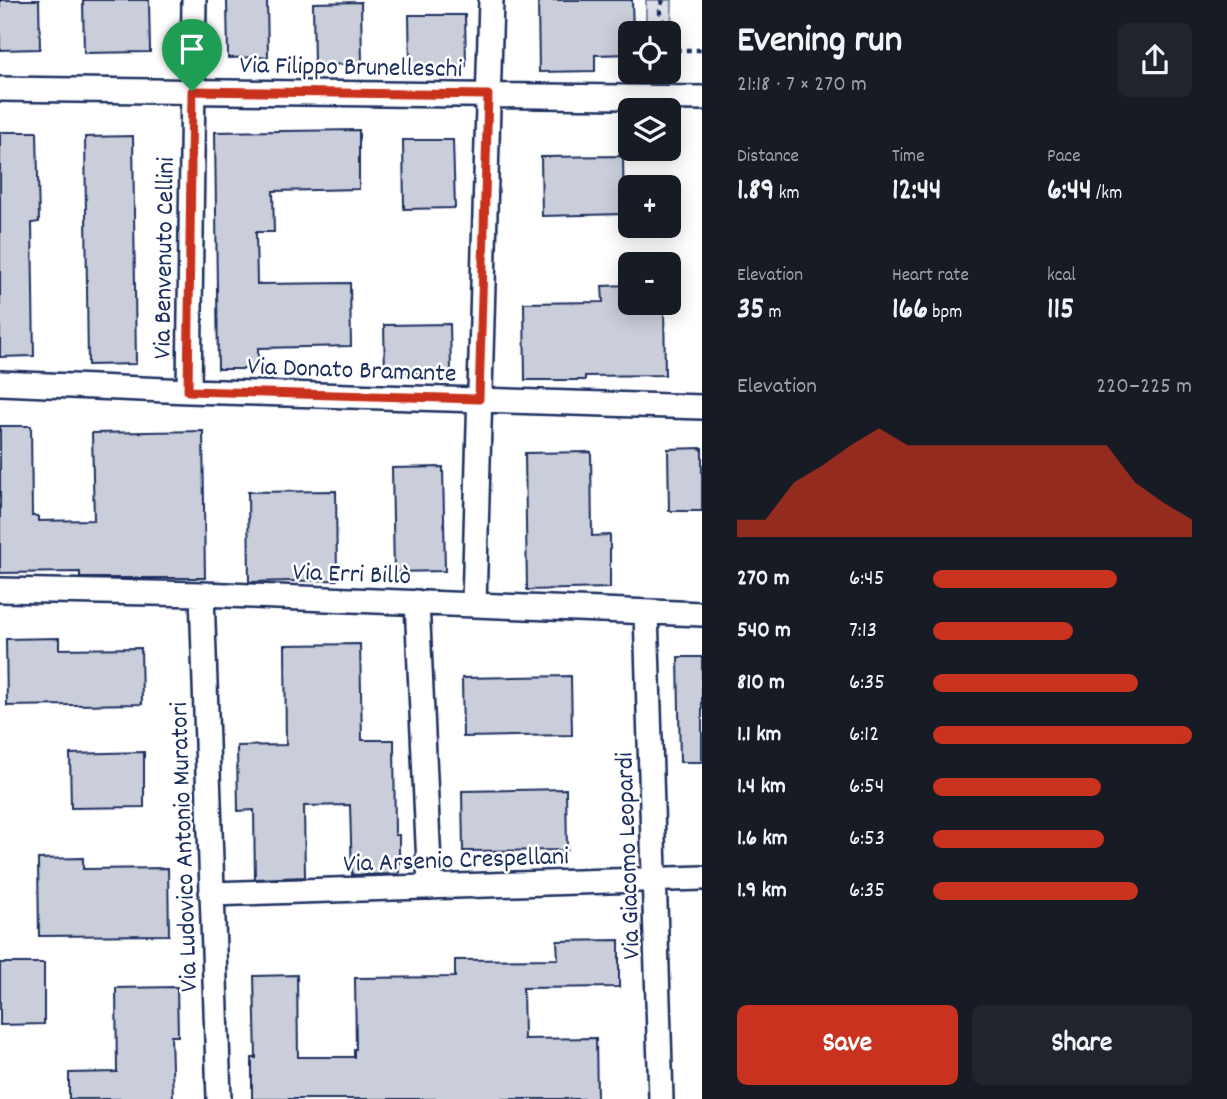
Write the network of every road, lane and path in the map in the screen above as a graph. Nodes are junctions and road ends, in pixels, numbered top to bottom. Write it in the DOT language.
graph roads {
  1 [pos="194,0"];
  2 [pos="491,0"];
  3 [pos="663,0"];
  4 [pos="663,21"];
  5 [pos="681,50"];
  6 [pos="702,50"];
  7 [pos="0,89"];
  8 [pos="192,91"];
  9 [pos="488,95"];
  10 [pos="702,98"];
  11 [pos="0,383"];
  12 [pos="188,391"];
  13 [pos="479,399"];
  14 [pos="702,407"];
  15 [pos="0,590"];
  16 [pos="202,594"];
  17 [pos="417,602"];
  18 [pos="474,604"];
  19 [pos="646,612"];
  20 [pos="702,614"];
  21 [pos="702,878"];
  22 [pos="654,880"];
  23 [pos="430,887"];
  24 [pos="211,894"];
  25 [pos="219,1099"];
  26 [pos="661,1099"];
  1 -- 8 [label="street, Via Benvenuto Cellini"];
  2 -- 9 [label="street"];
  3 -- 4 [label="path"];
  5 -- 6 [label="path"];
  7 -- 8 [label="street, Via Filippo Brunelleschi"];
  8 -- 9 [label="street, Via Filippo Brunelleschi"];
  8 -- 12 [label="street, Via Benvenuto Cellini"];
  9 -- 10 [label="street, Via Filippo Brunelleschi"];
  9 -- 13 [label="street"];
  11 -- 12 [label="street, Via Donato Bramante"];
  12 -- 13 [label="street, Via Donato Bramante"];
  13 -- 14 [label="street, Via Donato Bramante"];
  13 -- 18 [label="street"];
  15 -- 16 [label="street, Via Erri Billò"];
  16 -- 17 [label="street, Via Erri Billò"];
  16 -- 24 [label="street, Via Ludovico Antonio Muratori"];
  17 -- 18 [label="street, Via Erri Billò"];
  17 -- 23 [label="street"];
  18 -- 19 [label="street, Via Erri Billò"];
  19 -- 20 [label="street, Via Erri Billò"];
  19 -- 22 [label="street, Via Giacomo Leopardi"];
  21 -- 22 [label="street, Via Arsenio Crespellani"];
  22 -- 23 [label="street, Via Arsenio Crespellani"];
  22 -- 26 [label="street, Via Giacomo Leopardi"];
  23 -- 24 [label="street, Via Arsenio Crespellani"];
  24 -- 25 [label="street, Via Ludovico Antonio Muratori"];
}
